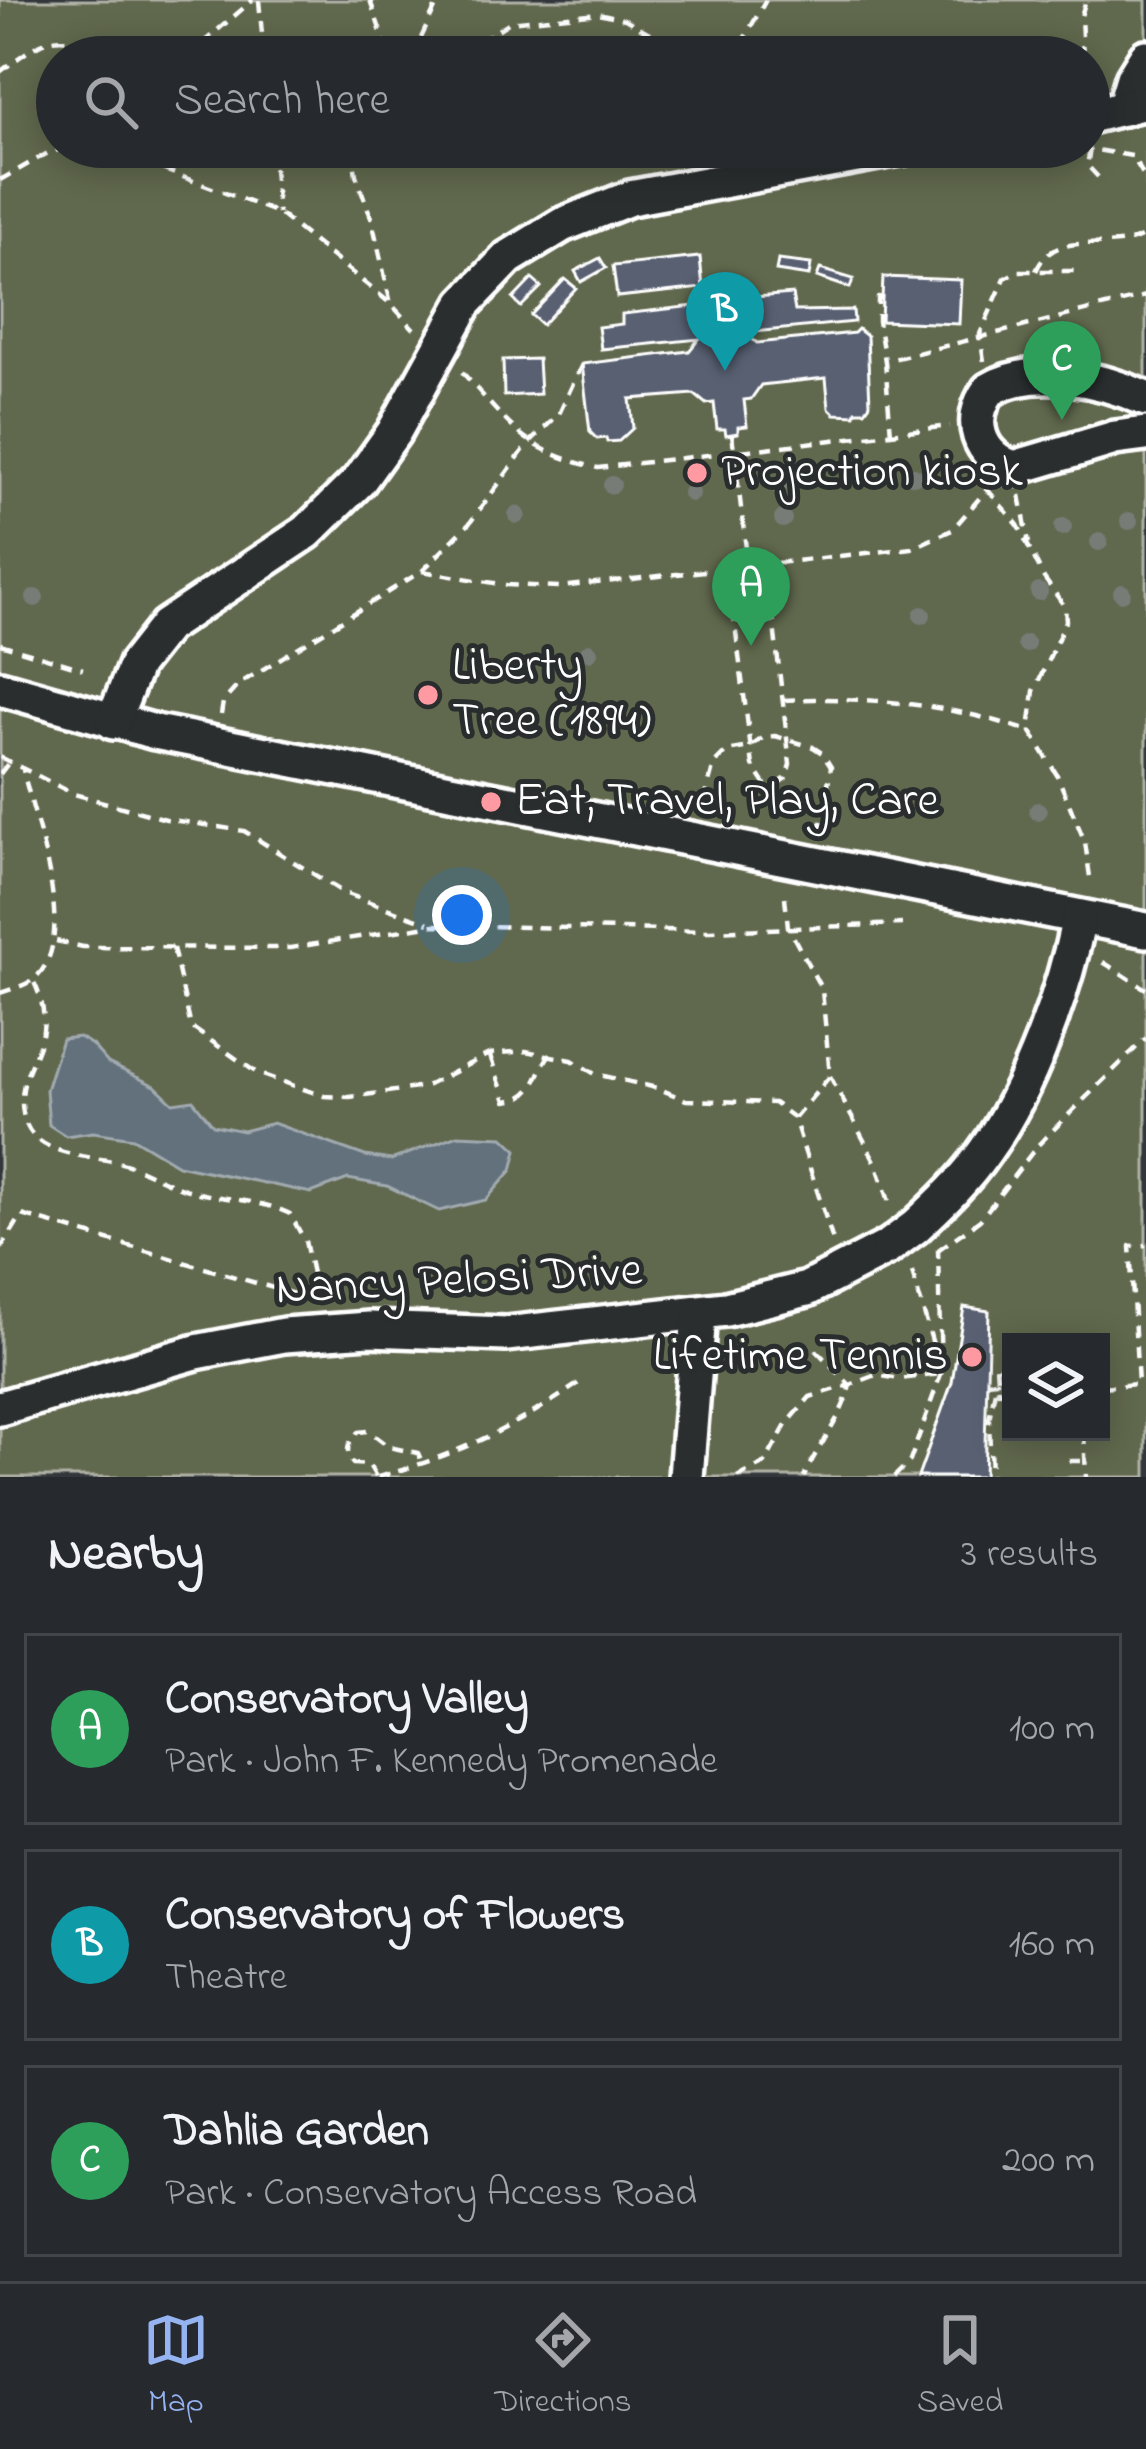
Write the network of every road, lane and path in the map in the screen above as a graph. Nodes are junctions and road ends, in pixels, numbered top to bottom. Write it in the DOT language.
graph roads {
  1 [pos="256,0"];
  2 [pos="370,0"];
  3 [pos="439,0"];
  4 [pos="766,0"];
  5 [pos="1085,0"];
  6 [pos="212,36"];
  7 [pos="261,36"];
  8 [pos="382,36"];
  9 [pos="422,36"];
  10 [pos="488,36"];
  11 [pos="655,36"];
  12 [pos="746,36"];
  13 [pos="1082,36"];
  14 [pos="36,45"];
  15 [pos="1146,57"];
  16 [pos="0,72"];
  17 [pos="1135,105"];
  18 [pos="1110,152"];
  19 [pos="36,160"];
  20 [pos="159,168"];
  21 [pos="274,168"];
  22 [pos="355,168"];
  23 [pos="792,168"];
  24 [pos="1090,168"];
  25 [pos="1098,178"];
  26 [pos="1146,179"];
  27 [pos="0,180"];
  28 [pos="278,213"];
  29 [pos="1146,234"];
  30 [pos="1036,272"];
  31 [pos="1077,272"];
  32 [pos="1146,296"];
  33 [pos="882,298"];
  34 [pos="391,304"];
  35 [pos="414,329"];
  36 [pos="980,334"];
  37 [pos="450,359"];
  38 [pos="885,361"];
  39 [pos="984,362"];
  40 [pos="582,364"];
  41 [pos="1146,399"];
  42 [pos="950,427"];
  43 [pos="732,434"];
  44 [pos="891,434"];
  45 [pos="1146,434"];
  46 [pos="528,444"];
  47 [pos="734,453"];
  48 [pos="1014,467"];
  49 [pos="987,489"];
  50 [pos="1028,543"];
  51 [pos="767,565"];
  52 [pos="748,567"];
  53 [pos="728,569"];
  54 [pos="422,571"];
  55 [pos="0,644"];
  56 [pos="36,654"];
  57 [pos="32,668"];
  58 [pos="82,669"];
  59 [pos="0,688"];
  60 [pos="784,700"];
  61 [pos="113,722"];
  62 [pos="1031,732"];
  63 [pos="788,743"];
  64 [pos="217,745"];
  65 [pos="750,747"];
  66 [pos="0,757"];
  67 [pos="10,761"];
  68 [pos="23,770"];
  69 [pos="0,774"];
  70 [pos="704,802"];
  71 [pos="818,865"];
  72 [pos="1091,884"];
  73 [pos="785,897"];
  74 [pos="1078,918"];
  75 [pos="434,925"];
  76 [pos="902,925"];
  77 [pos="788,927"];
  78 [pos="1146,930"];
  79 [pos="56,941"];
  80 [pos="173,948"];
  81 [pos="1103,962"];
  82 [pos="33,980"];
  83 [pos="1146,989"];
  84 [pos="0,993"];
  85 [pos="1146,1038"];
  86 [pos="551,1053"];
  87 [pos="489,1054"];
  88 [pos="830,1076"];
  89 [pos="794,1119"];
  90 [pos="914,1236"];
  91 [pos="1146,1245"];
  92 [pos="0,1250"];
  93 [pos="912,1272"];
  94 [pos="843,1273"];
  95 [pos="699,1314"];
  96 [pos="816,1351"];
  97 [pos="996,1366"];
  98 [pos="941,1374"];
  99 [pos="952,1381"];
  100 [pos="986,1382"];
  101 [pos="997,1382"];
  102 [pos="579,1383"];
  103 [pos="850,1385"];
  104 [pos="1110,1386"];
  105 [pos="1002,1392"];
  106 [pos="0,1408"];
  107 [pos="1085,1441"];
  108 [pos="1069,1461"];
  109 [pos="1086,1461"];
  110 [pos="423,1464"];
  111 [pos="994,1471"];
  112 [pos="377,1477"];
  113 [pos="686,1477"];
  114 [pos="737,1477"];
  115 [pos="804,1477"];
  116 [pos="897,1477"];
  117 [pos="1087,1477"];
  1 -- 6 [label="path"];
  1 -- 7 [label="path"];
  2 -- 8 [label="path"];
  3 -- 9 [label="path"];
  4 -- 12 [label="path"];
  5 -- 13 [label="path"];
  10 -- 11 [label="path"];
  14 -- 16 [label="path"];
  15 -- 17 [label="street"];
  18 -- 26 [label="path"];
  19 -- 27 [label="path"];
  20 -- 28 [label="path"];
  21 -- 28 [label="path"];
  22 -- 34 [label="path"];
  23 -- 61 [label="street"];
  24 -- 25 [label="path"];
  28 -- 34 [label="path"];
  29 -- 30 [label="path"];
  30 -- 31 [label="path"];
  30 -- 36 [label="path"];
  32 -- 36 [label="path"];
  33 -- 38 [label="path"];
  34 -- 35 [label="path"];
  36 -- 38 [label="path"];
  36 -- 39 [label="path"];
  37 -- 46 [label="path"];
  38 -- 44 [label="path"];
  40 -- 46 [label="path"];
  41 -- 48 [label="street"];
  42 -- 44 [label="path"];
  43 -- 47 [label="path"];
  44 -- 47 [label="path"];
  45 -- 48 [label="street"];
  46 -- 47 [label="path"];
  46 -- 54 [label="path"];
  47 -- 52 [label="path"];
  48 -- 49 [label="path"];
  48 -- 50 [label="path"];
  49 -- 50 [label="path"];
  49 -- 51 [label="path"];
  50 -- 62 [label="path"];
  51 -- 52 [label="path"];
  51 -- 60 [label="path"];
  52 -- 53 [label="path"];
  53 -- 54 [label="path"];
  53 -- 65 [label="path"];
  54 -- 64 [label="path"];
  55 -- 56 [label="path"];
  56 -- 57 [label="path"];
  56 -- 58 [label="path"];
  59 -- 61 [label="street"];
  60 -- 62 [label="path"];
  60 -- 63 [label="path"];
  61 -- 64 [label="street"];
  62 -- 72 [label="path"];
  63 -- 65 [label="path"];
  63 -- 65 [label="path"];
  63 -- 71 [label="path"];
  64 -- 71 [label="street"];
  65 -- 70 [label="path"];
  66 -- 67 [label="path"];
  67 -- 68 [label="path"];
  67 -- 69 [label="path"];
  68 -- 75 [label="path"];
  68 -- 79 [label="path"];
  71 -- 74 [label="street"];
  73 -- 77 [label="path"];
  74 -- 78 [label="street"];
  74 -- 90 [label="street, Nancy Pelosi Drive"];
  75 -- 77 [label="path"];
  75 -- 80 [label="path"];
  76 -- 77 [label="path"];
  77 -- 88 [label="path"];
  79 -- 80 [label="path"];
  79 -- 82 [label="path"];
  80 -- 87 [label="path"];
  81 -- 83 [label="path"];
  82 -- 84 [label="path"];
  82 -- 92 [label="path"];
  85 -- 90 [label="path"];
  86 -- 87 [label="path"];
  86 -- 87 [label="path"];
  86 -- 89 [label="path"];
  88 -- 89 [label="path"];
  88 -- 90 [label="path"];
  89 -- 94 [label="path"];
  90 -- 94 [label="street, Nancy Pelosi Drive"];
  90 -- 98 [label="path"];
  91 -- 104 [label="path"];
  93 -- 98 [label="path"];
  94 -- 95 [label="street, Nancy Pelosi Drive"];
  95 -- 106 [label="street, Nancy Pelosi Drive"];
  95 -- 113 [label="street"];
  96 -- 103 [label="path"];
  97 -- 101 [label="path"];
  98 -- 99 [label="path"];
  98 -- 103 [label="path"];
  98 -- 116 [label="path"];
  100 -- 101 [label="path"];
  101 -- 105 [label="path"];
  101 -- 111 [label="path"];
  102 -- 110 [label="path"];
  103 -- 114 [label="path"];
  103 -- 115 [label="path"];
  107 -- 109 [label="path"];
  108 -- 109 [label="path"];
  109 -- 117 [label="path"];
  110 -- 112 [label="path"];
  110 -- 112 [label="path"];
}
